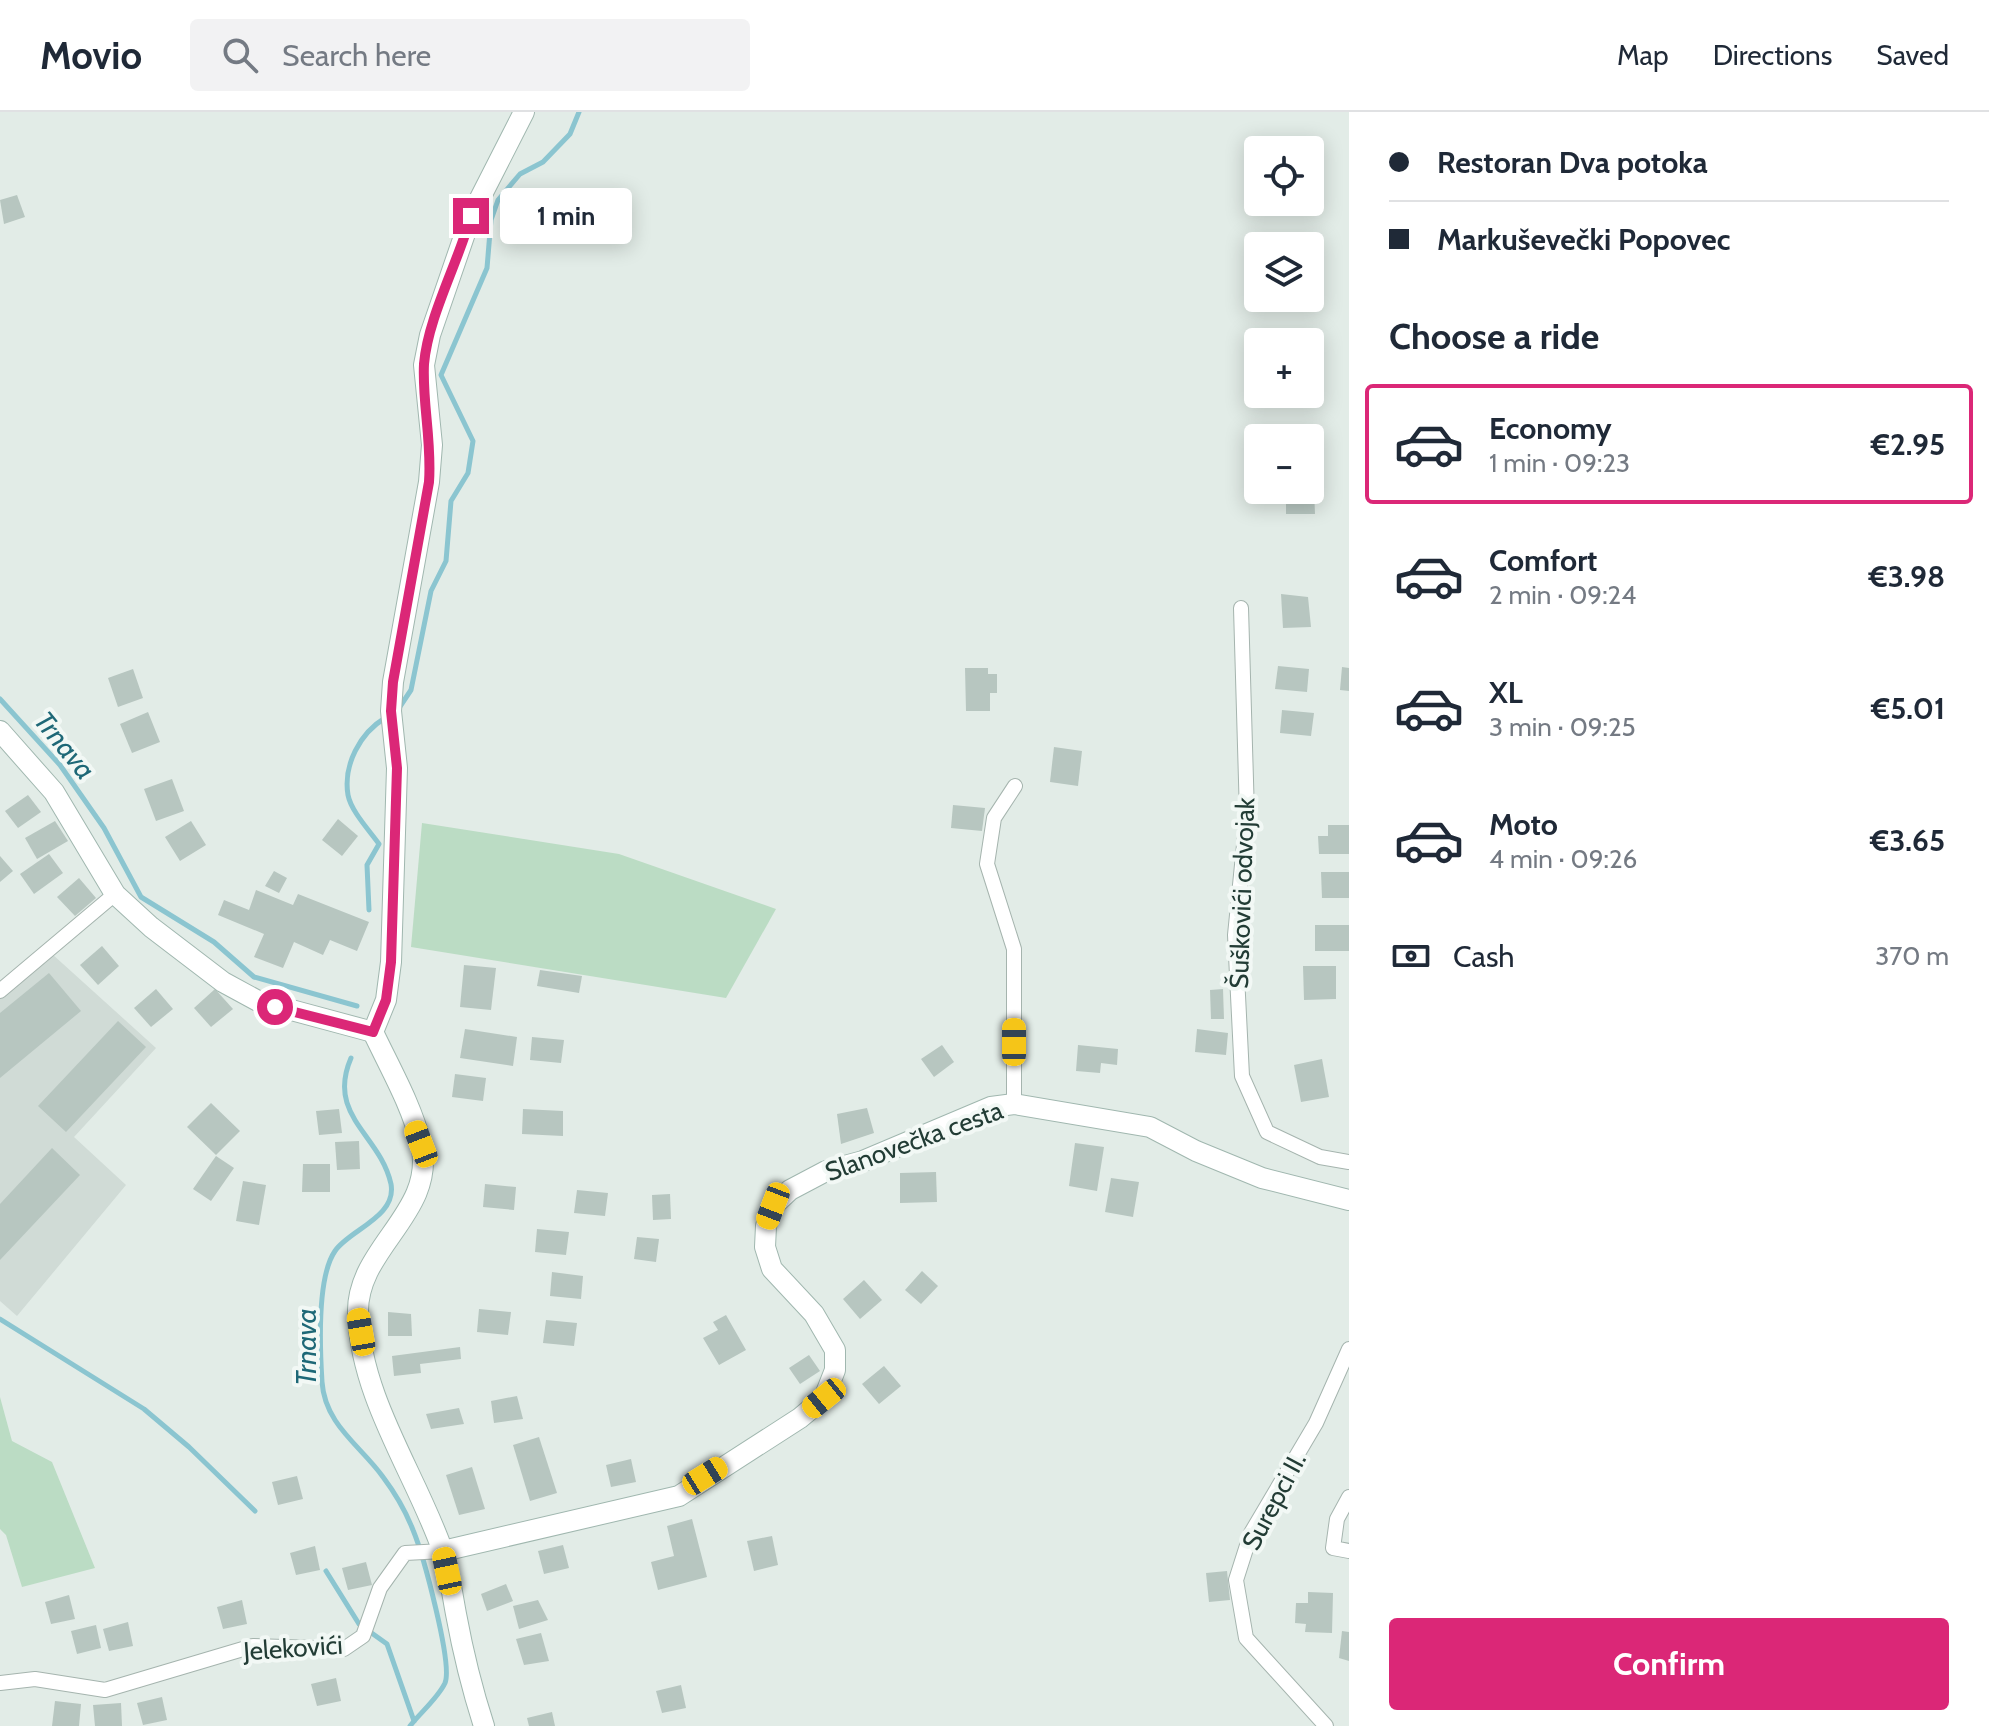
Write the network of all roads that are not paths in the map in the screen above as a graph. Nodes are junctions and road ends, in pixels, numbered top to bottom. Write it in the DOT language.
graph roads {
  1 [pos="524,112"];
  2 [pos="1241,608"];
  3 [pos="0,731"];
  4 [pos="1015,786"];
  5 [pos="115,894"];
  6 [pos="0,991"];
  7 [pos="373,1032"];
  8 [pos="1014,1104"];
  9 [pos="1349,1162"];
  10 [pos="1349,1200"];
  11 [pos="1349,1349"];
  12 [pos="1349,1497"];
  13 [pos="435,1551"];
  14 [pos="1349,1551"];
  15 [pos="0,1683"];
  16 [pos="484,1726"];
  17 [pos="1326,1726"];
  1 -- 7 [label="street"];
  2 -- 9 [label="street, Šuškovići odvojak"];
  3 -- 5 [label="street"];
  4 -- 8 [label="street"];
  5 -- 6 [label="street"];
  5 -- 7 [label="street"];
  7 -- 13 [label="street"];
  8 -- 10 [label="street, Slanovečka cesta"];
  8 -- 13 [label="street, Slanovečka cesta"];
  11 -- 17 [label="street, Surepci II."];
  12 -- 14 [label="street"];
  13 -- 15 [label="street, Jelekovići"];
  13 -- 16 [label="street"];
}
